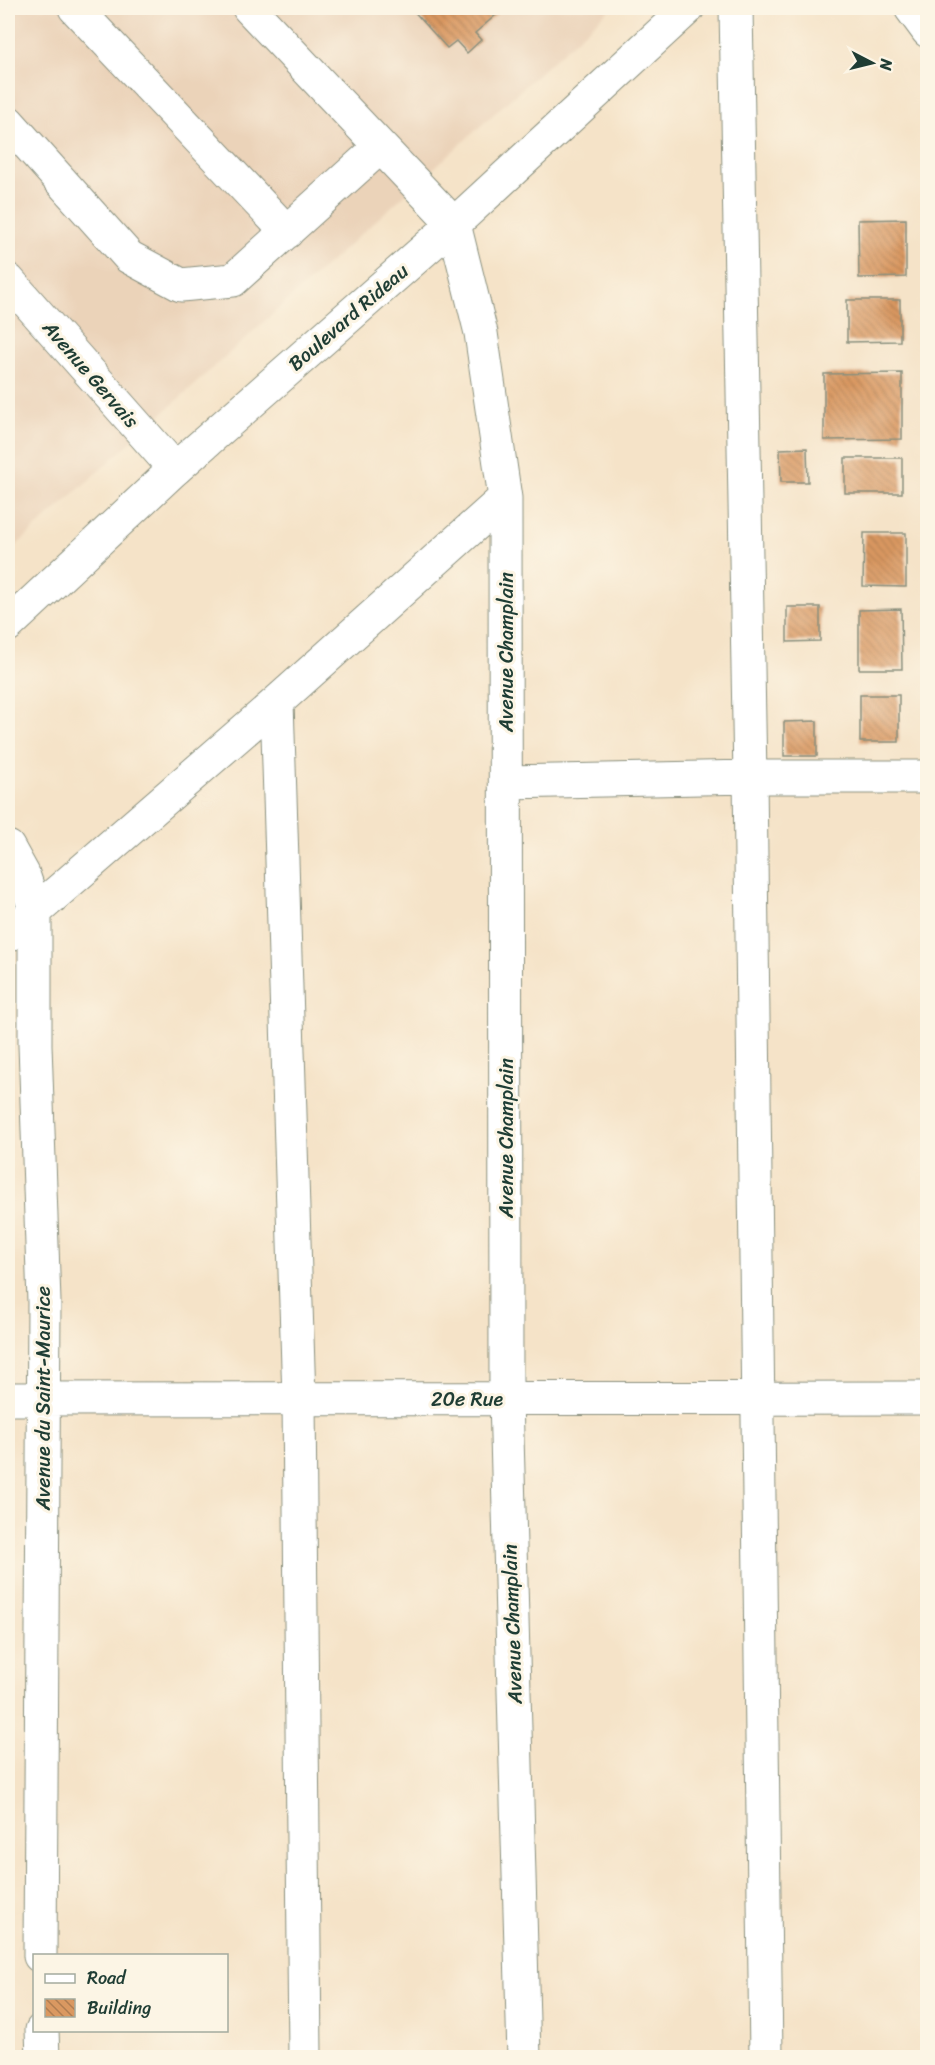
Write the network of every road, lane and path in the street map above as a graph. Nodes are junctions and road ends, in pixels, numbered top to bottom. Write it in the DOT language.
graph roads {
  1 [pos="75,8"];
  2 [pos="249,8"];
  3 [pos="688,8"];
  4 [pos="736,8"];
  5 [pos="911,8"];
  6 [pos="927,31"];
  7 [pos="8,122"];
  8 [pos="380,147"];
  9 [pos="454,224"];
  10 [pos="287,232"];
  11 [pos="8,280"];
  12 [pos="175,469"];
  13 [pos="505,498"];
  14 [pos="8,625"];
  15 [pos="277,702"];
  16 [pos="750,777"];
  17 [pos="927,777"];
  18 [pos="507,782"];
  19 [pos="8,847"];
  20 [pos="35,909"];
  21 [pos="8,935"];
  22 [pos="757,1398"];
  23 [pos="927,1398"];
  24 [pos="298,1399"];
  25 [pos="506,1399"];
  26 [pos="8,1400"];
  27 [pos="43,1400"];
  28 [pos="40,1954"];
  29 [pos="42,2032"];
  30 [pos="43,2058"];
  31 [pos="305,2058"];
  32 [pos="524,2058"];
  33 [pos="766,2058"];
  1 -- 10 [label="street"];
  2 -- 8 [label="street"];
  3 -- 9 [label="street, Boulevard Rideau"];
  4 -- 16 [label="street"];
  5 -- 6 [label="street"];
  7 -- 10 [label="street"];
  8 -- 9 [label="street"];
  8 -- 10 [label="street"];
  9 -- 12 [label="street, Boulevard Rideau"];
  9 -- 13 [label="street, Avenue Champlain"];
  11 -- 12 [label="street, Avenue Gervais"];
  12 -- 14 [label="street, Boulevard Rideau"];
  13 -- 15 [label="street"];
  13 -- 18 [label="street, Avenue Champlain"];
  15 -- 20 [label="street"];
  15 -- 24 [label="street"];
  16 -- 17 [label="street"];
  16 -- 18 [label="street"];
  16 -- 22 [label="street"];
  18 -- 25 [label="street, Avenue Champlain"];
  19 -- 20 [label="street, Avenue du Saint-Maurice"];
  20 -- 21 [label="street"];
  20 -- 27 [label="street, Avenue du Saint-Maurice"];
  22 -- 23 [label="street, 20e Rue"];
  22 -- 25 [label="street, 20e Rue"];
  22 -- 33 [label="street"];
  24 -- 25 [label="street, 20e Rue"];
  24 -- 27 [label="street, 20e Rue"];
  24 -- 31 [label="street"];
  25 -- 32 [label="street, Avenue Champlain"];
  26 -- 27 [label="street, 20e Rue"];
  27 -- 28 [label="street, Avenue du Saint-Maurice"];
  29 -- 30 [label="street"];
}
